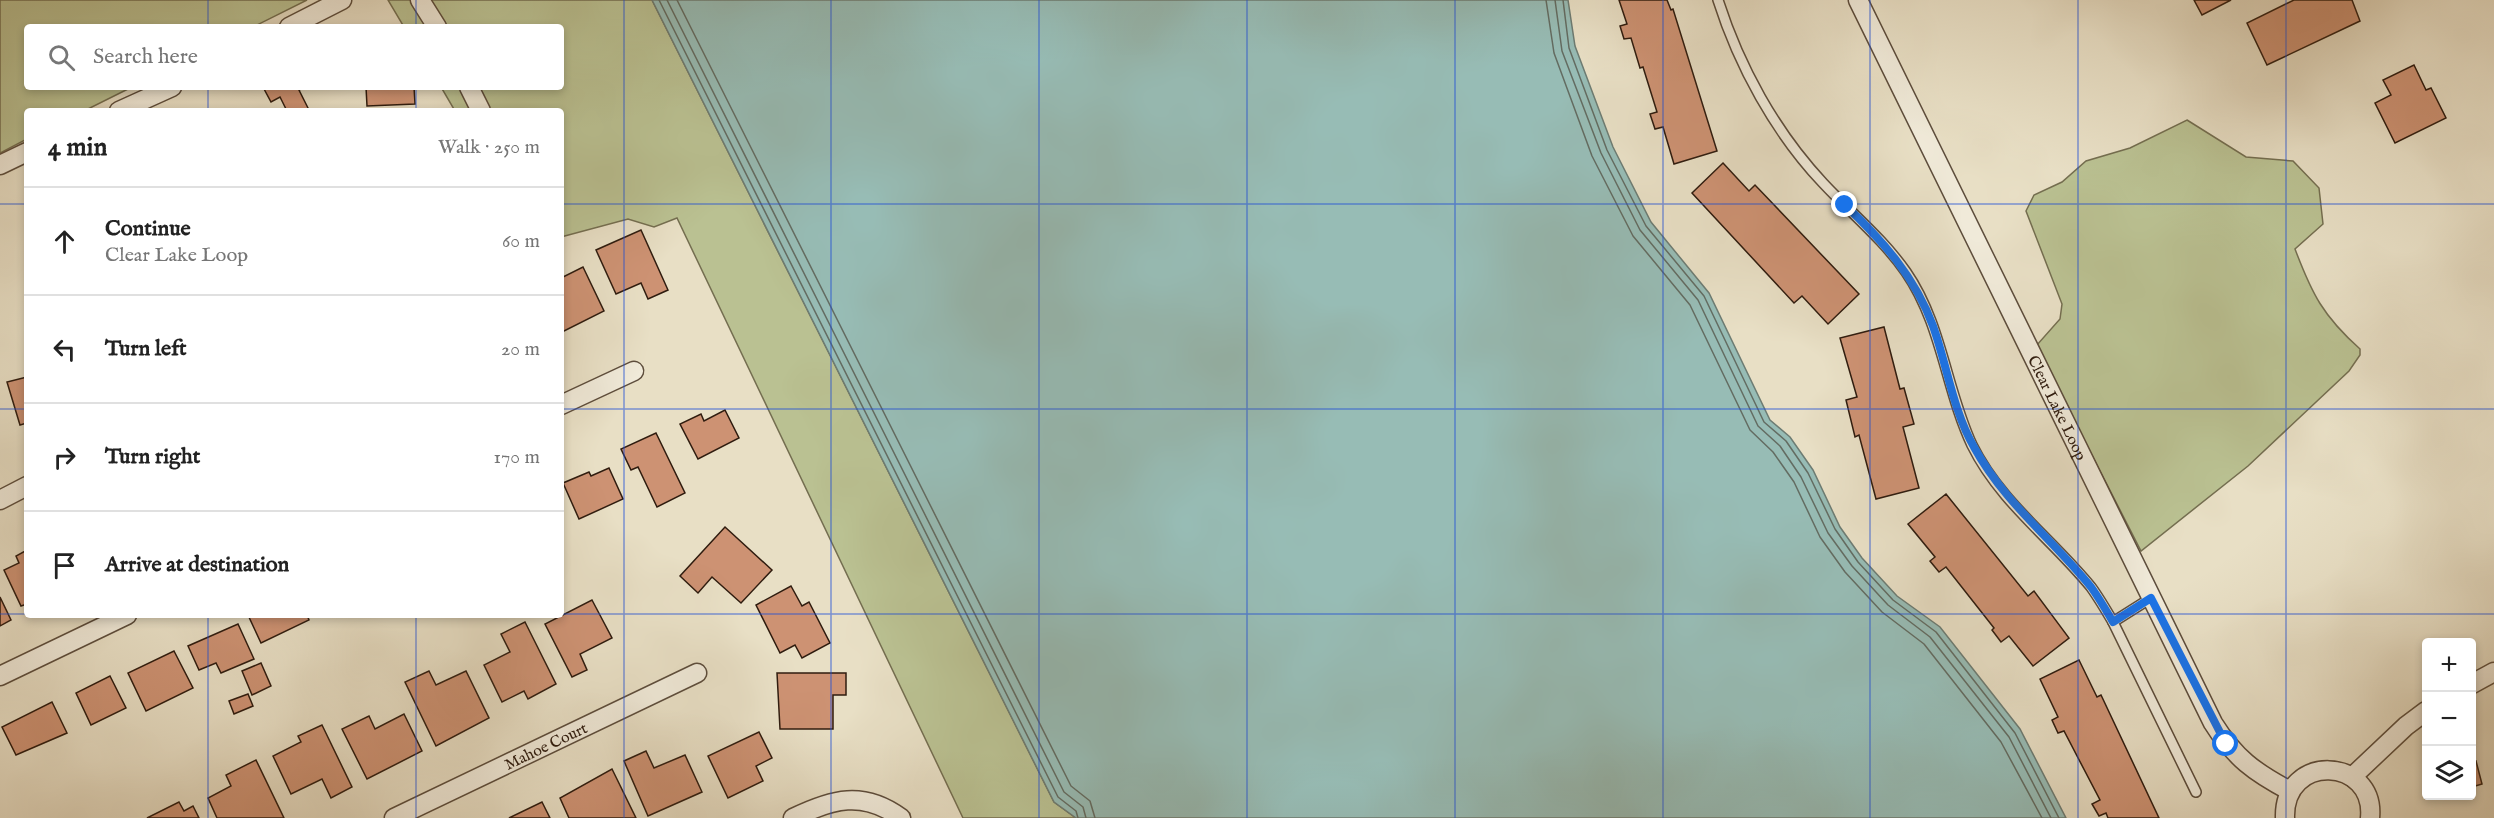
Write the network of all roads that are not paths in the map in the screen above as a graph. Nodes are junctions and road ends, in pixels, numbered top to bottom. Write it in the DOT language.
graph roads {
  1 [pos="342,0"];
  2 [pos="420,0"];
  3 [pos="1718,0"];
  4 [pos="1858,0"];
  5 [pos="295,24"];
  6 [pos="435,24"];
  7 [pos="165,90"];
  8 [pos="471,90"];
  9 [pos="126,108"];
  10 [pos="480,108"];
  11 [pos="24,153"];
  12 [pos="0,165"];
  13 [pos="634,370"];
  14 [pos="564,404"];
  15 [pos="24,488"];
  16 [pos="0,500"];
  17 [pos="2151,598"];
  18 [pos="121,618"];
  19 [pos="2113,622"];
  20 [pos="697,673"];
  21 [pos="0,676"];
  22 [pos="2422,715"];
  23 [pos="2352,777"];
  24 [pos="2290,790"];
  25 [pos="2196,792"];
  26 [pos="394,818"];
  27 [pos="793,818"];
  28 [pos="901,818"];
  29 [pos="2285,818"];
  30 [pos="2370,818"];
  1 -- 5 [label="street"];
  2 -- 6 [label="street"];
  3 -- 19 [label="lane"];
  4 -- 17 [label="street, Clear Lake Loop"];
  7 -- 9 [label="street"];
  8 -- 10 [label="street"];
  11 -- 12 [label="street"];
  13 -- 14 [label="street"];
  15 -- 16 [label="street"];
  17 -- 19 [label="lane"];
  17 -- 24 [label="street, Clear Lake Loop"];
  18 -- 21 [label="street"];
  19 -- 25 [label="lane"];
  20 -- 26 [label="street, Mahoe Court"];
  22 -- 23 [label="street"];
  23 -- 24 [label="street"];
  23 -- 30 [label="street"];
  24 -- 29 [label="street"];
  27 -- 28 [label="street"];
}
